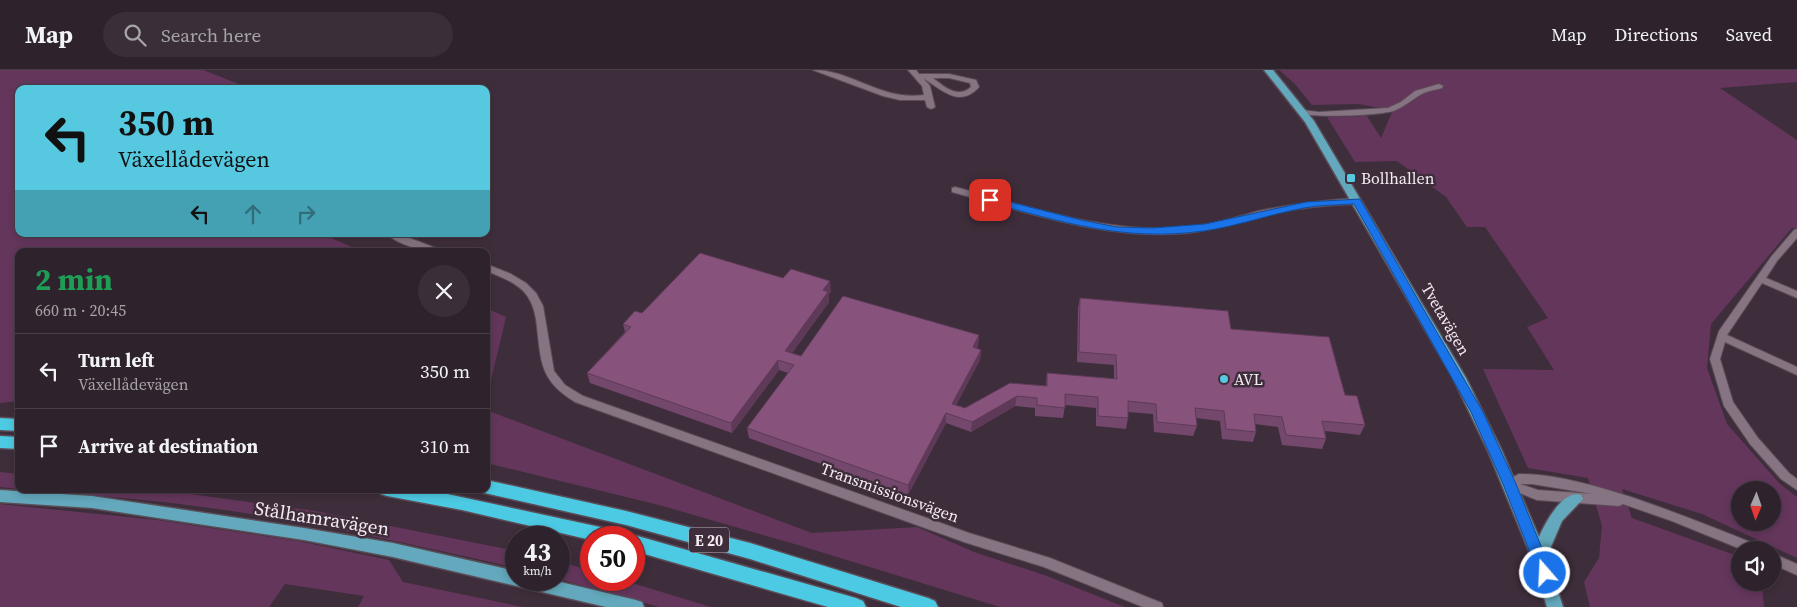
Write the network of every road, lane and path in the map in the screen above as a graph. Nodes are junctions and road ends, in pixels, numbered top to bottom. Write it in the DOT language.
graph roads {
  1 [pos="817,70"];
  2 [pos="912,70"];
  3 [pos="1268,70"];
  4 [pos="919,76"];
  5 [pos="928,78"];
  6 [pos="1439,86"];
  7 [pos="928,97"];
  8 [pos="931,108"];
  9 [pos="1302,112"];
  10 [pos="955,190"];
  11 [pos="1357,201"];
  12 [pos="1797,232"];
  13 [pos="398,237"];
  14 [pos="427,248"];
  15 [pos="490,269"];
  16 [pos="1760,279"];
  17 [pos="1797,295"];
  18 [pos="1722,337"];
  19 [pos="1797,371"];
  20 [pos="0,424"];
  21 [pos="15,425"];
  22 [pos="0,442"];
  23 [pos="15,443"];
  24 [pos="1509,484"];
  25 [pos="1797,485"];
  26 [pos="490,488"];
  27 [pos="408,493"];
  28 [pos="0,496"];
  29 [pos="1576,500"];
  30 [pos="1630,502"];
  31 [pos="580,530"];
  32 [pos="1735,541"];
  33 [pos="645,546"];
  34 [pos="1539,556"];
  35 [pos="1781,562"];
  36 [pos="1797,570"];
  37 [pos="505,575"];
  38 [pos="569,591"];
  39 [pos="636,607"];
  40 [pos="856,607"];
  41 [pos="928,607"];
  42 [pos="1157,607"];
  43 [pos="1555,607"];
  1 -- 7 [label="street"];
  2 -- 4 [label="street"];
  3 -- 9 [label="main road, Tvetavägen"];
  4 -- 5 [label="street"];
  4 -- 7 [label="street"];
  5 -- 5 [label="street"];
  6 -- 9 [label="street"];
  7 -- 8 [label="street"];
  9 -- 11 [label="main road, Tvetavägen"];
  10 -- 11 [label="street"];
  11 -- 24 [label="main road, Tvetavägen"];
  12 -- 16 [label="street"];
  13 -- 14 [label="street"];
  15 -- 42 [label="street, Transmissionsvägen"];
  16 -- 17 [label="street"];
  16 -- 18 [label="street"];
  18 -- 19 [label="street"];
  18 -- 25 [label="street"];
  20 -- 21 [label="highway"];
  22 -- 23 [label="highway"];
  24 -- 29 [label="street"];
  24 -- 30 [label="street"];
  24 -- 34 [label="main road, Tvetavägen"];
  26 -- 41 [label="highway, E 20"];
  27 -- 31 [label="highway"];
  28 -- 37 [label="main road, Stålhamravägen"];
  29 -- 30 [label="street"];
  29 -- 34 [label="main road"];
  30 -- 32 [label="street"];
  33 -- 40 [label="highway, E 20"];
  34 -- 43 [label="main road, Tvetavägen"];
  35 -- 36 [label="street"];
  38 -- 39 [label="main road"];
}
